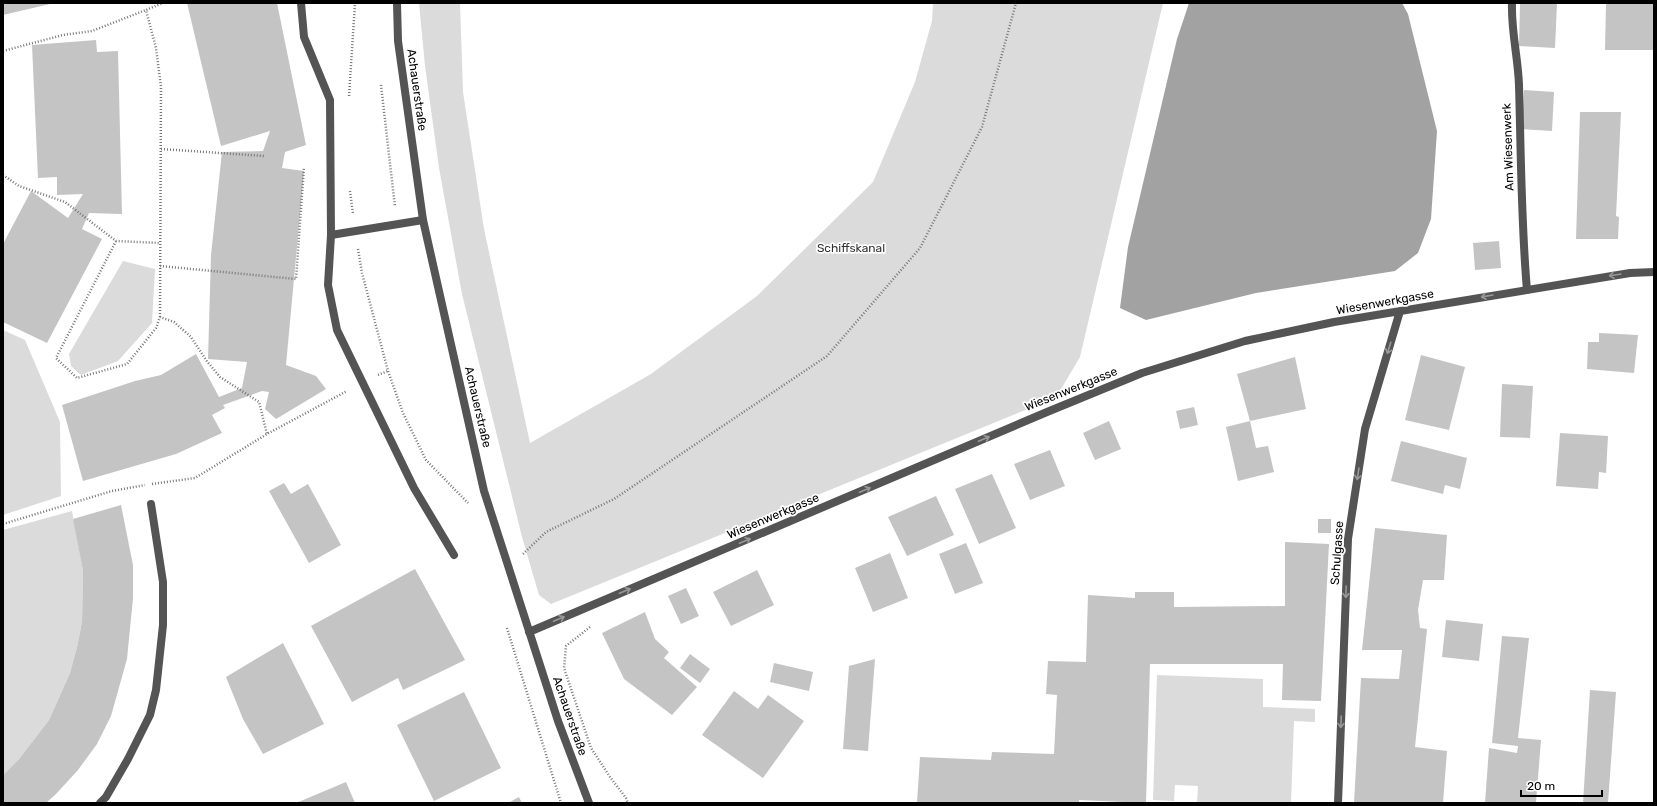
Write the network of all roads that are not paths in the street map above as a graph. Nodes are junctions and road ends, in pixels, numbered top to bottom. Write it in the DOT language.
graph roads {
  1 [pos="301,3"];
  2 [pos="398,3"];
  3 [pos="1512,3"];
  4 [pos="423,220"];
  5 [pos="331,235"];
  6 [pos="1654,272"];
  7 [pos="1527,290"];
  8 [pos="1400,311"];
  9 [pos="151,504"];
  10 [pos="454,554"];
  11 [pos="529,632"];
  12 [pos="100,803"];
  13 [pos="589,803"];
  14 [pos="1338,803"];
  1 -- 5 [label="street"];
  2 -- 4 [label="street, Achauerstraße"];
  3 -- 7 [label="street, Am Wiesenwerk"];
  4 -- 5 [label="street"];
  4 -- 11 [label="street, Achauerstraße"];
  5 -- 10 [label="street"];
  6 -- 7 [label="street, Wiesenwerkgasse, one-way"];
  7 -- 8 [label="street, Wiesenwerkgasse, one-way"];
  11 -- 8 [label="street, Wiesenwerkgasse, one-way"];
  8 -- 14 [label="street, Schulgasse, one-way"];
  9 -- 12 [label="street"];
  11 -- 13 [label="street, Achauerstraße"];
}
